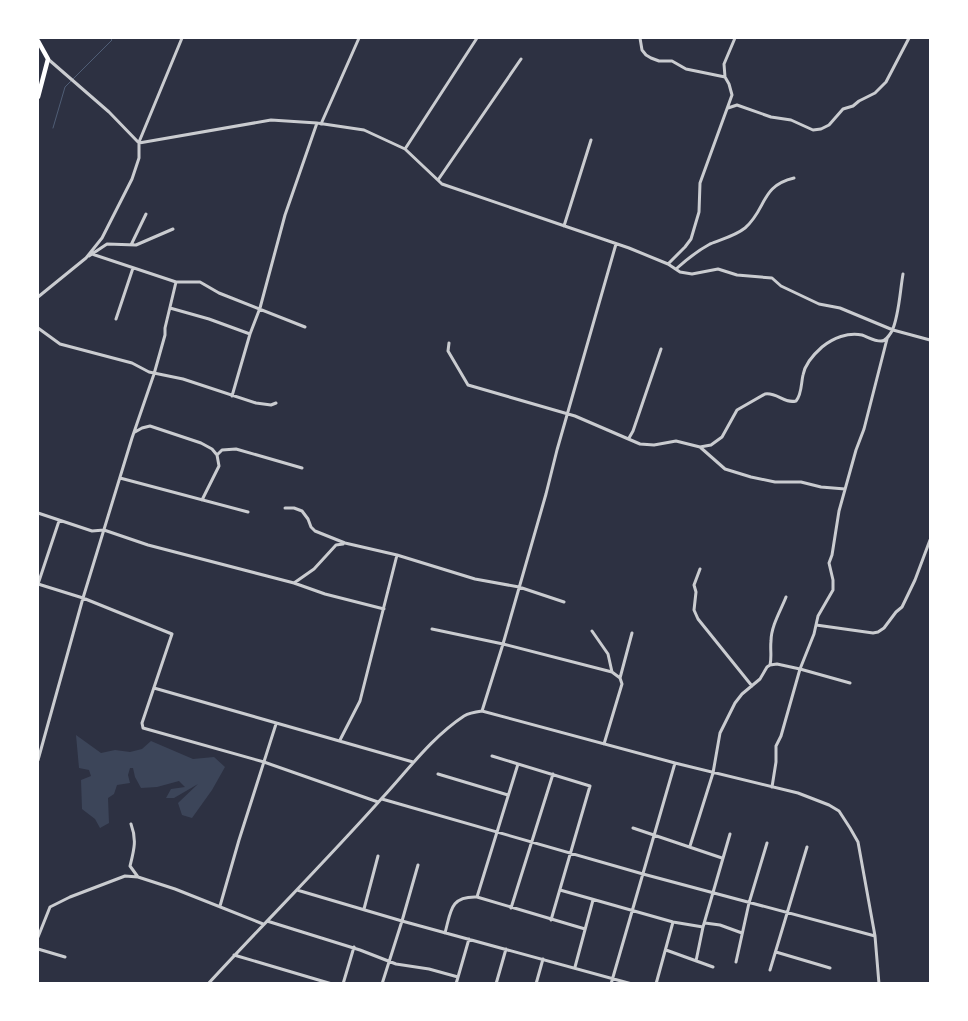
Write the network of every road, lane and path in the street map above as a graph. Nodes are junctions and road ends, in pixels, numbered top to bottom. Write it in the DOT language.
graph roads {
  1 [pos="182,38"];
  2 [pos="358,38"];
  3 [pos="477,38"];
  4 [pos="640,38"];
  5 [pos="734,38"];
  6 [pos="909,38"];
  7 [pos="38,41"];
  8 [pos="48,59"];
  9 [pos="521,59"];
  10 [pos="725,77"];
  11 [pos="38,97"];
  12 [pos="727,108"];
  13 [pos="319,123"];
  14 [pos="591,140"];
  15 [pos="139,143"];
  16 [pos="405,149"];
  17 [pos="794,178"];
  18 [pos="438,180"];
  19 [pos="146,214"];
  20 [pos="564,226"];
  21 [pos="173,229"];
  22 [pos="616,244"];
  23 [pos="130,245"];
  24 [pos="92,254"];
  25 [pos="86,258"];
  26 [pos="668,264"];
  27 [pos="133,268"];
  28 [pos="676,269"];
  29 [pos="903,274"];
  30 [pos="176,282"];
  31 [pos="38,297"];
  32 [pos="170,308"];
  33 [pos="260,308"];
  34 [pos="116,319"];
  35 [pos="305,327"];
  36 [pos="38,328"];
  37 [pos="892,330"];
  38 [pos="250,334"];
  39 [pos="887,338"];
  40 [pos="930,340"];
  41 [pos="448,343"];
  42 [pos="661,349"];
  43 [pos="154,374"];
  44 [pos="232,396"];
  45 [pos="276,403"];
  46 [pos="568,414"];
  47 [pos="134,433"];
  48 [pos="629,438"];
  49 [pos="700,447"];
  50 [pos="217,455"];
  51 [pos="302,468"];
  52 [pos="120,478"];
  53 [pos="845,488"];
  54 [pos="202,500"];
  55 [pos="284,508"];
  56 [pos="248,512"];
  57 [pos="38,513"];
  58 [pos="59,521"];
  59 [pos="104,530"];
  60 [pos="930,540"];
  61 [pos="345,544"];
  62 [pos="397,555"];
  63 [pos="700,568"];
  64 [pos="294,583"];
  65 [pos="38,584"];
  66 [pos="519,587"];
  67 [pos="786,597"];
  68 [pos="83,598"];
  69 [pos="564,602"];
  70 [pos="384,609"];
  71 [pos="816,624"];
  72 [pos="432,629"];
  73 [pos="592,631"];
  74 [pos="632,633"];
  75 [pos="503,644"];
  76 [pos="770,665"];
  77 [pos="800,669"];
  78 [pos="612,672"];
  79 [pos="620,678"];
  80 [pos="850,683"];
  81 [pos="752,686"];
  82 [pos="154,688"];
  83 [pos="482,711"];
  84 [pos="276,724"];
  85 [pos="340,740"];
  86 [pos="604,744"];
  87 [pos="39,752"];
  88 [pos="492,756"];
  89 [pos="38,760"];
  90 [pos="264,762"];
  91 [pos="413,762"];
  92 [pos="675,763"];
  93 [pos="518,764"];
  94 [pos="713,773"];
  95 [pos="438,774"];
  96 [pos="554,774"];
  97 [pos="772,787"];
  98 [pos="508,795"];
  99 [pos="380,800"];
  100 [pos="131,824"];
  101 [pos="633,828"];
  102 [pos="496,831"];
  103 [pos="653,834"];
  104 [pos="730,834"];
  105 [pos="533,841"];
  106 [pos="767,843"];
  107 [pos="690,846"];
  108 [pos="807,847"];
  109 [pos="571,853"];
  110 [pos="378,856"];
  111 [pos="722,858"];
  112 [pos="418,865"];
  113 [pos="643,874"];
  114 [pos="138,877"];
  115 [pos="297,890"];
  116 [pos="560,890"];
  117 [pos="713,893"];
  118 [pos="476,897"];
  119 [pos="593,900"];
  120 [pos="749,903"];
  121 [pos="220,906"];
  122 [pos="364,908"];
  123 [pos="511,908"];
  124 [pos="632,910"];
  125 [pos="788,914"];
  126 [pos="267,920"];
  127 [pos="551,920"];
  128 [pos="402,921"];
  129 [pos="674,922"];
  130 [pos="263,924"];
  131 [pos="704,925"];
  132 [pos="585,929"];
  133 [pos="444,933"];
  134 [pos="742,933"];
  135 [pos="875,936"];
  136 [pos="38,937"];
  137 [pos="469,939"];
  138 [pos="354,948"];
  139 [pos="38,949"];
  140 [pos="506,949"];
  141 [pos="666,950"];
  142 [pos="776,952"];
  143 [pos="234,955"];
  144 [pos="65,958"];
  145 [pos="543,959"];
  146 [pos="389,960"];
  147 [pos="696,961"];
  148 [pos="736,962"];
  149 [pos="575,967"];
  150 [pos="713,967"];
  151 [pos="830,968"];
  152 [pos="770,970"];
  153 [pos="458,977"];
  154 [pos="613,978"];
  155 [pos="208,984"];
  156 [pos="332,984"];
  157 [pos="343,984"];
  158 [pos="382,984"];
  159 [pos="456,984"];
  160 [pos="496,984"];
  161 [pos="536,984"];
  162 [pos="611,984"];
  163 [pos="632,984"];
  164 [pos="656,984"];
  165 [pos="879,984"];
  1 -- 15 [label="street"];
  2 -- 13 [label="street"];
  3 -- 16 [label="street"];
  4 -- 10 [label="street"];
  5 -- 10 [label="street"];
  6 -- 12 [label="street"];
  7 -- 8 [label="main road"];
  8 -- 11 [label="main road"];
  8 -- 15 [label="street"];
  9 -- 18 [label="street"];
  10 -- 12 [label="street"];
  12 -- 26 [label="street"];
  13 -- 15 [label="street"];
  13 -- 16 [label="street"];
  13 -- 33 [label="street"];
  14 -- 20 [label="street"];
  15 -- 25 [label="street"];
  16 -- 18 [label="street"];
  17 -- 28 [label="street"];
  18 -- 20 [label="street"];
  19 -- 23 [label="street"];
  20 -- 22 [label="street"];
  21 -- 23 [label="street"];
  22 -- 26 [label="street"];
  22 -- 46 [label="street"];
  23 -- 24 [label="street"];
  24 -- 25 [label="street"];
  24 -- 27 [label="street"];
  25 -- 31 [label="street"];
  26 -- 28 [label="street"];
  27 -- 30 [label="street"];
  27 -- 34 [label="street"];
  28 -- 37 [label="street"];
  29 -- 37 [label="street"];
  30 -- 32 [label="street"];
  30 -- 33 [label="street"];
  32 -- 38 [label="street"];
  32 -- 43 [label="street"];
  33 -- 35 [label="street"];
  33 -- 38 [label="street"];
  36 -- 43 [label="street"];
  37 -- 39 [label="street"];
  37 -- 40 [label="street"];
  38 -- 44 [label="street"];
  39 -- 49 [label="street"];
  39 -- 53 [label="street"];
  41 -- 46 [label="street"];
  42 -- 48 [label="street"];
  43 -- 44 [label="street"];
  43 -- 47 [label="street"];
  44 -- 45 [label="street"];
  46 -- 48 [label="street"];
  46 -- 66 [label="street"];
  47 -- 50 [label="street"];
  47 -- 52 [label="street"];
  48 -- 49 [label="street"];
  49 -- 53 [label="street"];
  50 -- 51 [label="street"];
  50 -- 54 [label="street"];
  52 -- 54 [label="street"];
  52 -- 59 [label="street"];
  53 -- 71 [label="street"];
  54 -- 56 [label="street"];
  55 -- 61 [label="street"];
  57 -- 58 [label="street"];
  58 -- 59 [label="street"];
  58 -- 65 [label="street"];
  59 -- 64 [label="street"];
  59 -- 68 [label="street"];
  60 -- 71 [label="street"];
  61 -- 62 [label="street"];
  61 -- 64 [label="street"];
  62 -- 66 [label="street"];
  62 -- 70 [label="street"];
  63 -- 81 [label="street"];
  64 -- 70 [label="street"];
  65 -- 68 [label="street"];
  66 -- 69 [label="street"];
  66 -- 75 [label="street"];
  67 -- 76 [label="street"];
  68 -- 82 [label="street"];
  68 -- 87 [label="street"];
  70 -- 85 [label="street"];
  71 -- 77 [label="street"];
  72 -- 75 [label="street"];
  73 -- 78 [label="street"];
  74 -- 79 [label="street"];
  75 -- 78 [label="street"];
  75 -- 83 [label="street"];
  76 -- 77 [label="street"];
  76 -- 81 [label="street"];
  77 -- 80 [label="street"];
  77 -- 97 [label="street"];
  78 -- 79 [label="street"];
  79 -- 86 [label="street"];
  81 -- 94 [label="street"];
  82 -- 84 [label="street"];
  82 -- 90 [label="street"];
  83 -- 86 [label="street"];
  83 -- 91 [label="street"];
  84 -- 85 [label="street"];
  84 -- 90 [label="street"];
  85 -- 91 [label="street"];
  86 -- 92 [label="street"];
  87 -- 89 [label="street"];
  88 -- 93 [label="street"];
  90 -- 99 [label="street"];
  90 -- 121 [label="street"];
  91 -- 99 [label="street"];
  92 -- 94 [label="street"];
  92 -- 103 [label="street"];
  93 -- 96 [label="street"];
  93 -- 98 [label="street"];
  94 -- 97 [label="street"];
  94 -- 107 [label="street"];
  95 -- 98 [label="street"];
  96 -- 105 [label="street"];
  96 -- 109 [label="street"];
  97 -- 135 [label="street"];
  98 -- 102 [label="street"];
  99 -- 102 [label="street"];
  99 -- 115 [label="street"];
  100 -- 114 [label="street"];
  101 -- 103 [label="street"];
  102 -- 105 [label="street"];
  102 -- 118 [label="street"];
  103 -- 107 [label="street"];
  103 -- 113 [label="street"];
  104 -- 111 [label="street"];
  105 -- 109 [label="street"];
  105 -- 123 [label="street"];
  106 -- 120 [label="street"];
  107 -- 111 [label="street"];
  108 -- 125 [label="street"];
  109 -- 113 [label="street"];
  109 -- 116 [label="street"];
  110 -- 122 [label="street"];
  111 -- 117 [label="street"];
  112 -- 128 [label="street"];
  113 -- 117 [label="street"];
  113 -- 124 [label="street"];
  114 -- 121 [label="street"];
  114 -- 136 [label="street"];
  115 -- 122 [label="street"];
  115 -- 126 [label="street"];
  116 -- 119 [label="street"];
  116 -- 127 [label="street"];
  117 -- 120 [label="street"];
  117 -- 131 [label="street"];
  118 -- 123 [label="street"];
  118 -- 133 [label="street"];
  119 -- 124 [label="street"];
  119 -- 132 [label="street"];
  120 -- 125 [label="street"];
  120 -- 134 [label="street"];
  121 -- 130 [label="street"];
  122 -- 128 [label="street"];
  123 -- 127 [label="street"];
  124 -- 129 [label="street"];
  124 -- 154 [label="street"];
  125 -- 135 [label="street"];
  125 -- 142 [label="street"];
  126 -- 130 [label="street"];
  126 -- 138 [label="street"];
  127 -- 132 [label="street"];
  128 -- 133 [label="street"];
  128 -- 146 [label="street"];
  129 -- 131 [label="street"];
  129 -- 141 [label="street"];
  130 -- 143 [label="street"];
  131 -- 134 [label="street"];
  131 -- 147 [label="street"];
  132 -- 149 [label="street"];
  133 -- 137 [label="street"];
  134 -- 148 [label="street"];
  135 -- 165 [label="street"];
  137 -- 140 [label="street"];
  137 -- 153 [label="street"];
  138 -- 146 [label="street"];
  138 -- 157 [label="street"];
  139 -- 144 [label="street"];
  140 -- 145 [label="street"];
  140 -- 160 [label="street"];
  141 -- 147 [label="street"];
  141 -- 164 [label="street"];
  142 -- 151 [label="street"];
  142 -- 152 [label="street"];
  143 -- 155 [label="street"];
  143 -- 156 [label="street"];
  145 -- 149 [label="street"];
  145 -- 161 [label="street"];
  146 -- 153 [label="street"];
  146 -- 158 [label="street"];
  147 -- 150 [label="street"];
  149 -- 154 [label="street"];
  153 -- 159 [label="street"];
  154 -- 162 [label="street"];
  154 -- 163 [label="street"];
}
